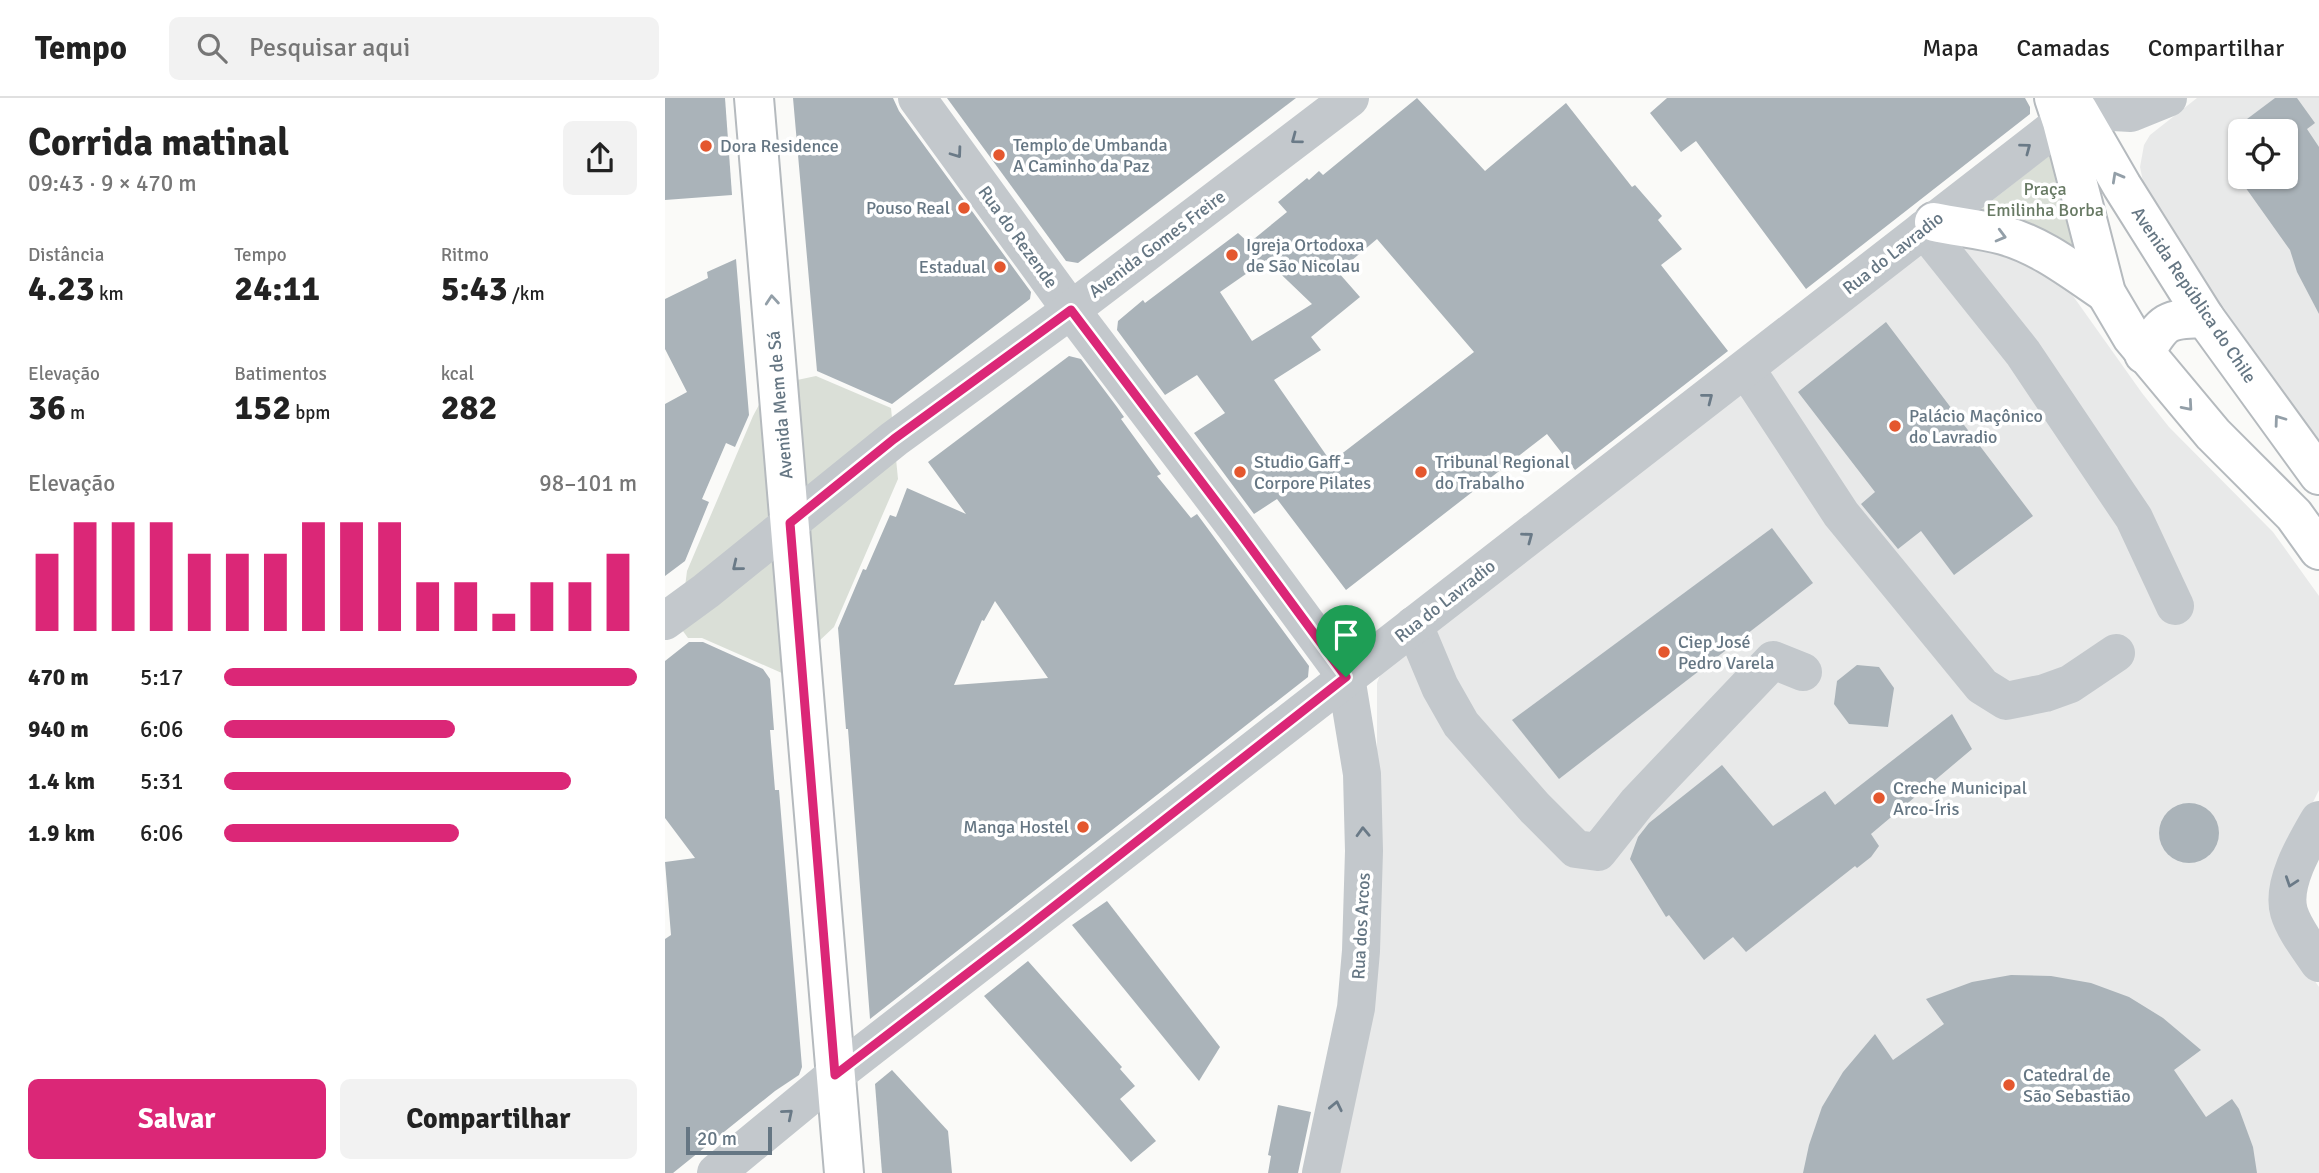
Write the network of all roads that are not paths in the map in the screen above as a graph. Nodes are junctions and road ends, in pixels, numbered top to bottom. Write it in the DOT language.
graph roads {
  1 [pos="754,98"];
  2 [pos="916,98"];
  3 [pos="1350,98"];
  4 [pos="2168,98"];
  5 [pos="2072,107"];
  6 [pos="1929,225"];
  7 [pos="2106,293"];
  8 [pos="1071,310"];
  9 [pos="2205,318"];
  10 [pos="2144,354"];
  11 [pos="1746,369"];
  12 [pos="2316,466"];
  13 [pos="790,523"];
  14 [pos="2319,550"];
  15 [pos="2175,606"];
  16 [pos="665,621"];
  17 [pos="1414,625"];
  18 [pos="2116,653"];
  19 [pos="1803,672"];
  20 [pos="1346,677"];
  21 [pos="2319,821"];
  22 [pos="2319,963"];
  23 [pos="835,1075"];
  24 [pos="716,1173"];
  25 [pos="844,1173"];
  26 [pos="1321,1173"];
  13 -- 1 [label="main road, Avenida Mem de Sá, one-way"];
  2 -- 8 [label="street, Rua do Rezende, one-way"];
  3 -- 8 [label="street, Avenida Gomes Freire, one-way"];
  4 -- 5 [label="street"];
  6 -- 5 [label="street, Rua do Lavradio, one-way"];
  5 -- 7 [label="main road"];
  9 -- 5 [label="main road, Avenida República do Chile, one-way"];
  6 -- 7 [label="main road, one-way"];
  6 -- 11 [label="street, Rua do Lavradio"];
  6 -- 15 [label="street"];
  7 -- 10 [label="main road"];
  8 -- 13 [label="street, Avenida Gomes Freire"];
  8 -- 20 [label="street, Rua do Rezende"];
  9 -- 10 [label="main road"];
  12 -- 9 [label="main road, Avenida República do Chile, one-way"];
  10 -- 14 [label="main road, one-way"];
  17 -- 11 [label="street, Rua do Lavradio, one-way"];
  11 -- 18 [label="street"];
  13 -- 16 [label="street, Avenida Gomes Freire, one-way"];
  13 -- 23 [label="main road, Avenida Mem de Sá"];
  17 -- 19 [label="street"];
  17 -- 20 [label="street, Rua do Lavradio"];
  20 -- 23 [label="street, Rua do Lavradio"];
  26 -- 20 [label="street, Rua dos Arcos, one-way"];
  21 -- 22 [label="street, one-way"];
  24 -- 23 [label="street, Rua do Lavradio, one-way"];
  23 -- 25 [label="main road, Avenida Mem de Sá"];
}
